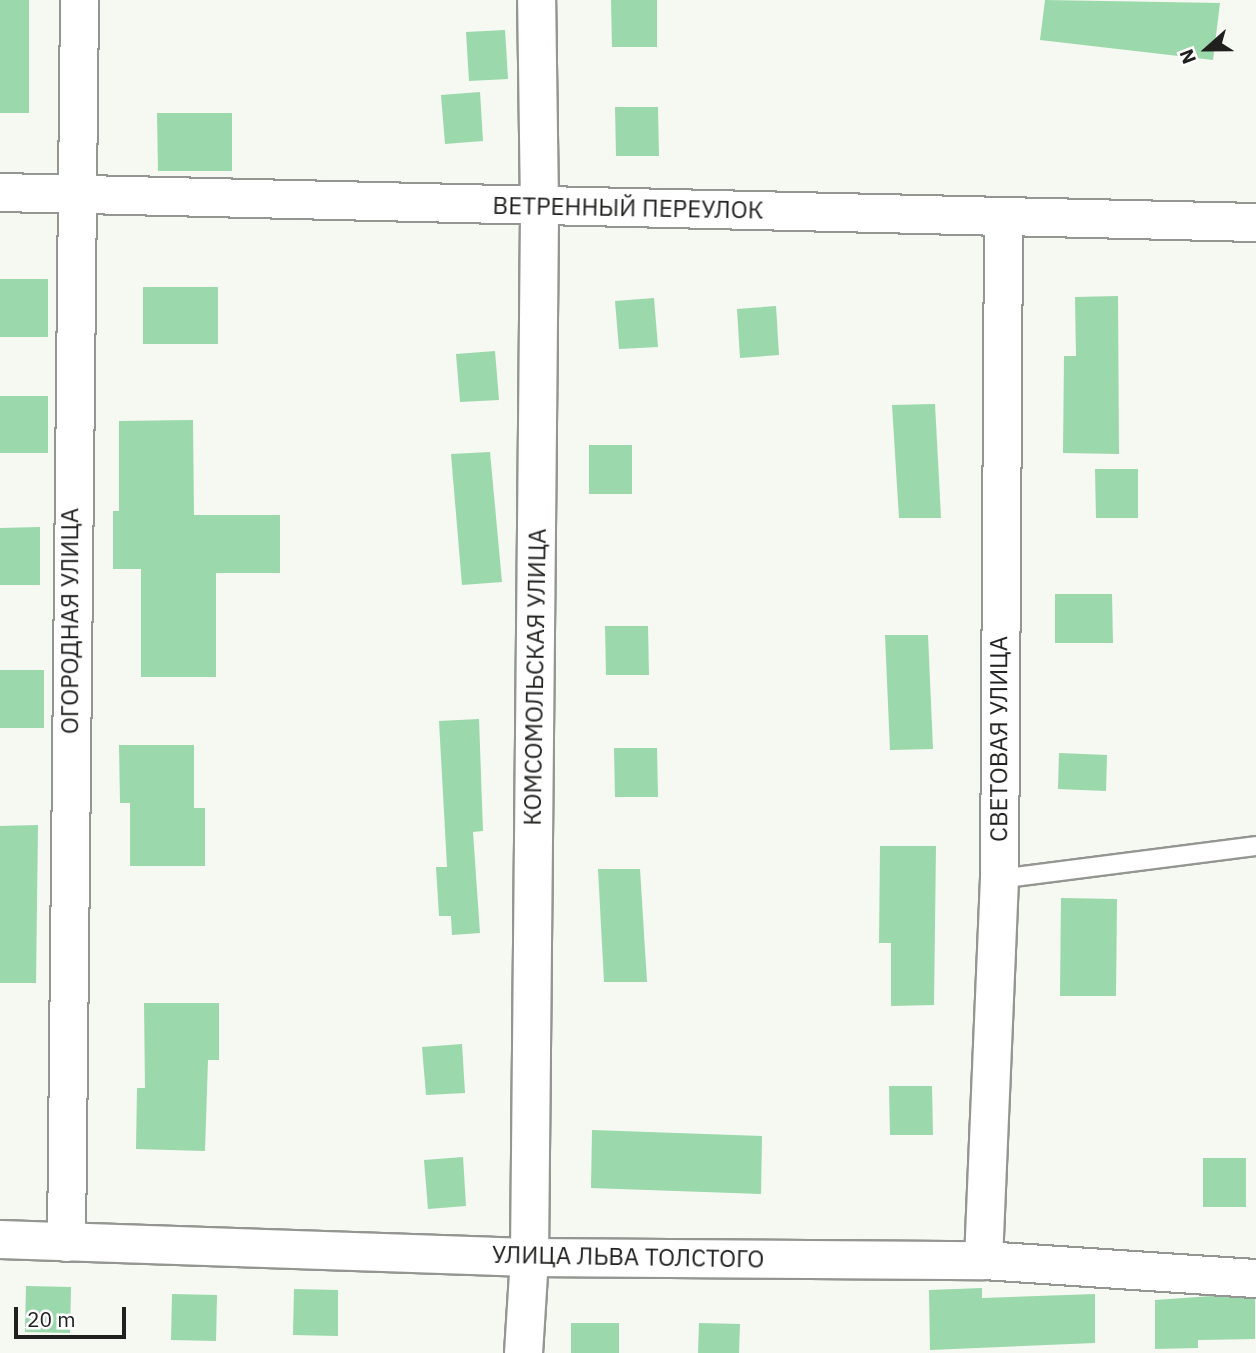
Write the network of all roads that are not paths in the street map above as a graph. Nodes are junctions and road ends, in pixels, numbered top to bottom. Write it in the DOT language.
graph roads {
  1 [pos="79,0"];
  2 [pos="536,0"];
  3 [pos="0,192"];
  4 [pos="74,194"];
  5 [pos="539,206"];
  6 [pos="1003,217"];
  7 [pos="1256,222"];
  8 [pos="1256,846"];
  9 [pos="999,879"];
  10 [pos="0,1239"];
  11 [pos="66,1242"];
  12 [pos="529,1257"];
  13 [pos="983,1260"];
  14 [pos="1256,1278"];
  15 [pos="523,1353"];
  1 -- 4 [label="street, ОГОРОДНАЯ УЛИЦА"];
  2 -- 5 [label="street, КОМСОМОЛЬСКАЯ УЛИЦА"];
  3 -- 4 [label="street, ВЕТРЕННЫЙ ПЕРЕУЛОК"];
  4 -- 5 [label="street, ВЕТРЕННЫЙ ПЕРЕУЛОК"];
  4 -- 11 [label="street, ОГОРОДНАЯ УЛИЦА"];
  5 -- 6 [label="street, ВЕТРЕННЫЙ ПЕРЕУЛОК"];
  5 -- 12 [label="street, КОМСОМОЛЬСКАЯ УЛИЦА"];
  6 -- 7 [label="street, ВЕТРЕННЫЙ ПЕРЕУЛОК"];
  6 -- 9 [label="street, СВЕТОВАЯ УЛИЦА"];
  8 -- 9 [label="lane"];
  9 -- 13 [label="street, СВЕТОВАЯ УЛИЦА"];
  10 -- 11 [label="street, УЛИЦА ЛЬВА ТОЛСТОГО"];
  11 -- 12 [label="street, УЛИЦА ЛЬВА ТОЛСТОГО"];
  12 -- 13 [label="street, УЛИЦА ЛЬВА ТОЛСТОГО"];
  12 -- 15 [label="street, КОМСОМОЛЬСКАЯ УЛИЦА"];
  13 -- 14 [label="street, УЛИЦА ЛЬВА ТОЛСТОГО"];
}
